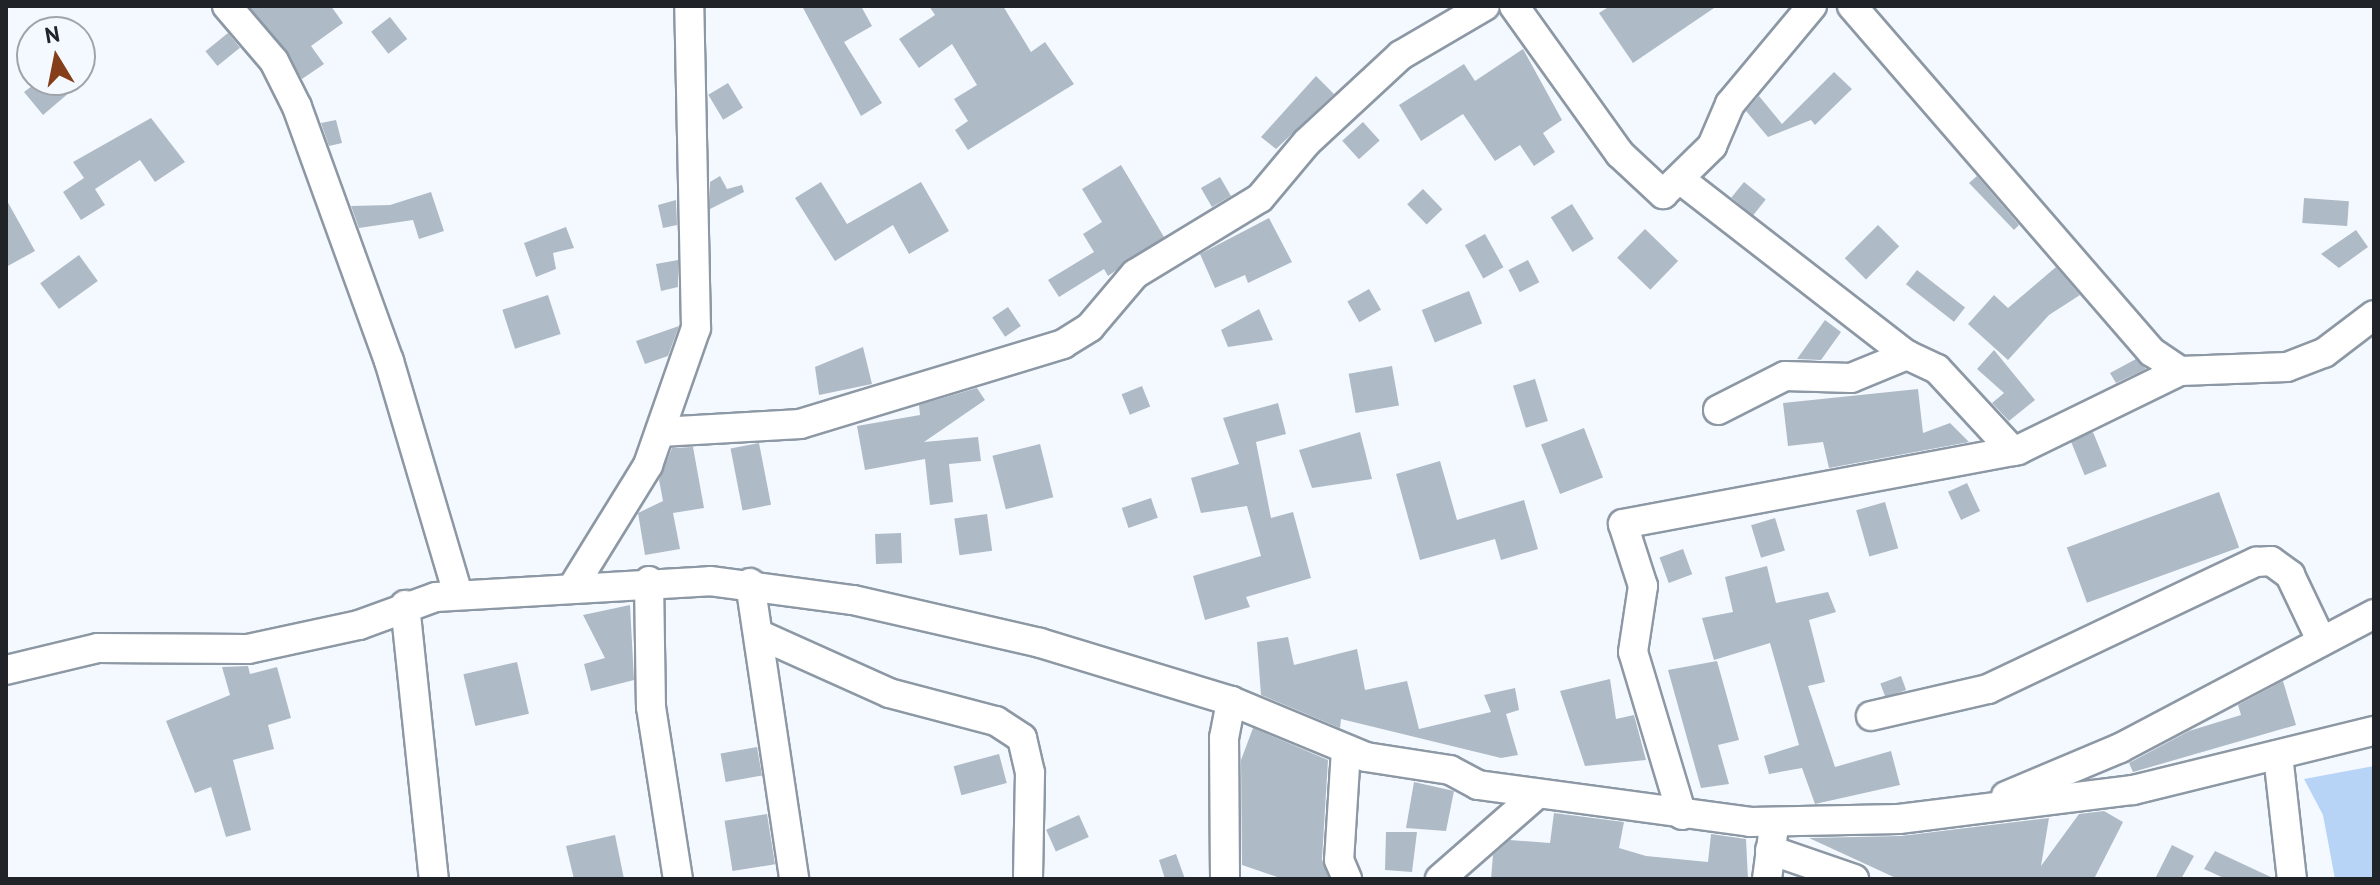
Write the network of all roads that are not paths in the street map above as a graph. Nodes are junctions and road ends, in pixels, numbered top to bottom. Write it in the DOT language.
graph roads {
  1 [pos="227,6"];
  2 [pos="689,6"];
  3 [pos="1485,6"];
  4 [pos="1514,6"];
  5 [pos="1812,6"];
  6 [pos="1852,6"];
  7 [pos="1681,180"];
  8 [pos="2374,315"];
  9 [pos="1907,355"];
  10 [pos="2180,371"];
  11 [pos="1718,410"];
  12 [pos="661,432"];
  13 [pos="2013,451"];
  14 [pos="649,581"];
  15 [pos="750,583"];
  16 [pos="574,585"];
  17 [pos="458,594"];
  18 [pos="405,605"];
  19 [pos="2374,614"];
  20 [pos="758,634"];
  21 [pos="2321,640"];
  22 [pos="6,670"];
  23 [pos="1231,701"];
  24 [pos="1871,716"];
  25 [pos="2374,731"];
  26 [pos="1346,750"];
  27 [pos="2278,755"];
  28 [pos="1536,795"];
  29 [pos="1972,810"];
  30 [pos="1682,815"];
  31 [pos="1774,822"];
  32 [pos="1770,850"];
  33 [pos="434,879"];
  34 [pos="678,879"];
  35 [pos="794,879"];
  36 [pos="1028,879"];
  37 [pos="1225,879"];
  38 [pos="1347,879"];
  39 [pos="1440,879"];
  40 [pos="1767,879"];
  41 [pos="1854,879"];
  42 [pos="2292,879"];
  1 -- 17 [label="street"];
  2 -- 12 [label="street"];
  3 -- 12 [label="street"];
  4 -- 7 [label="street"];
  5 -- 7 [label="street"];
  6 -- 10 [label="street"];
  7 -- 9 [label="street"];
  8 -- 10 [label="street"];
  9 -- 11 [label="street"];
  9 -- 13 [label="street"];
  10 -- 13 [label="street"];
  12 -- 16 [label="street"];
  13 -- 30 [label="street"];
  14 -- 15 [label="street"];
  14 -- 16 [label="street"];
  14 -- 34 [label="street"];
  15 -- 20 [label="street"];
  15 -- 23 [label="street"];
  16 -- 17 [label="street"];
  17 -- 18 [label="street"];
  18 -- 22 [label="street"];
  18 -- 33 [label="street"];
  19 -- 21 [label="street"];
  20 -- 35 [label="street"];
  20 -- 36 [label="street"];
  21 -- 24 [label="street"];
  21 -- 29 [label="street"];
  23 -- 26 [label="street"];
  23 -- 37 [label="street"];
  25 -- 27 [label="street"];
  26 -- 28 [label="street"];
  26 -- 38 [label="street"];
  27 -- 29 [label="street"];
  27 -- 42 [label="street"];
  28 -- 30 [label="street"];
  28 -- 39 [label="street"];
  29 -- 31 [label="street"];
  30 -- 31 [label="street"];
  31 -- 32 [label="street"];
  32 -- 40 [label="street"];
  32 -- 41 [label="street"];
}
